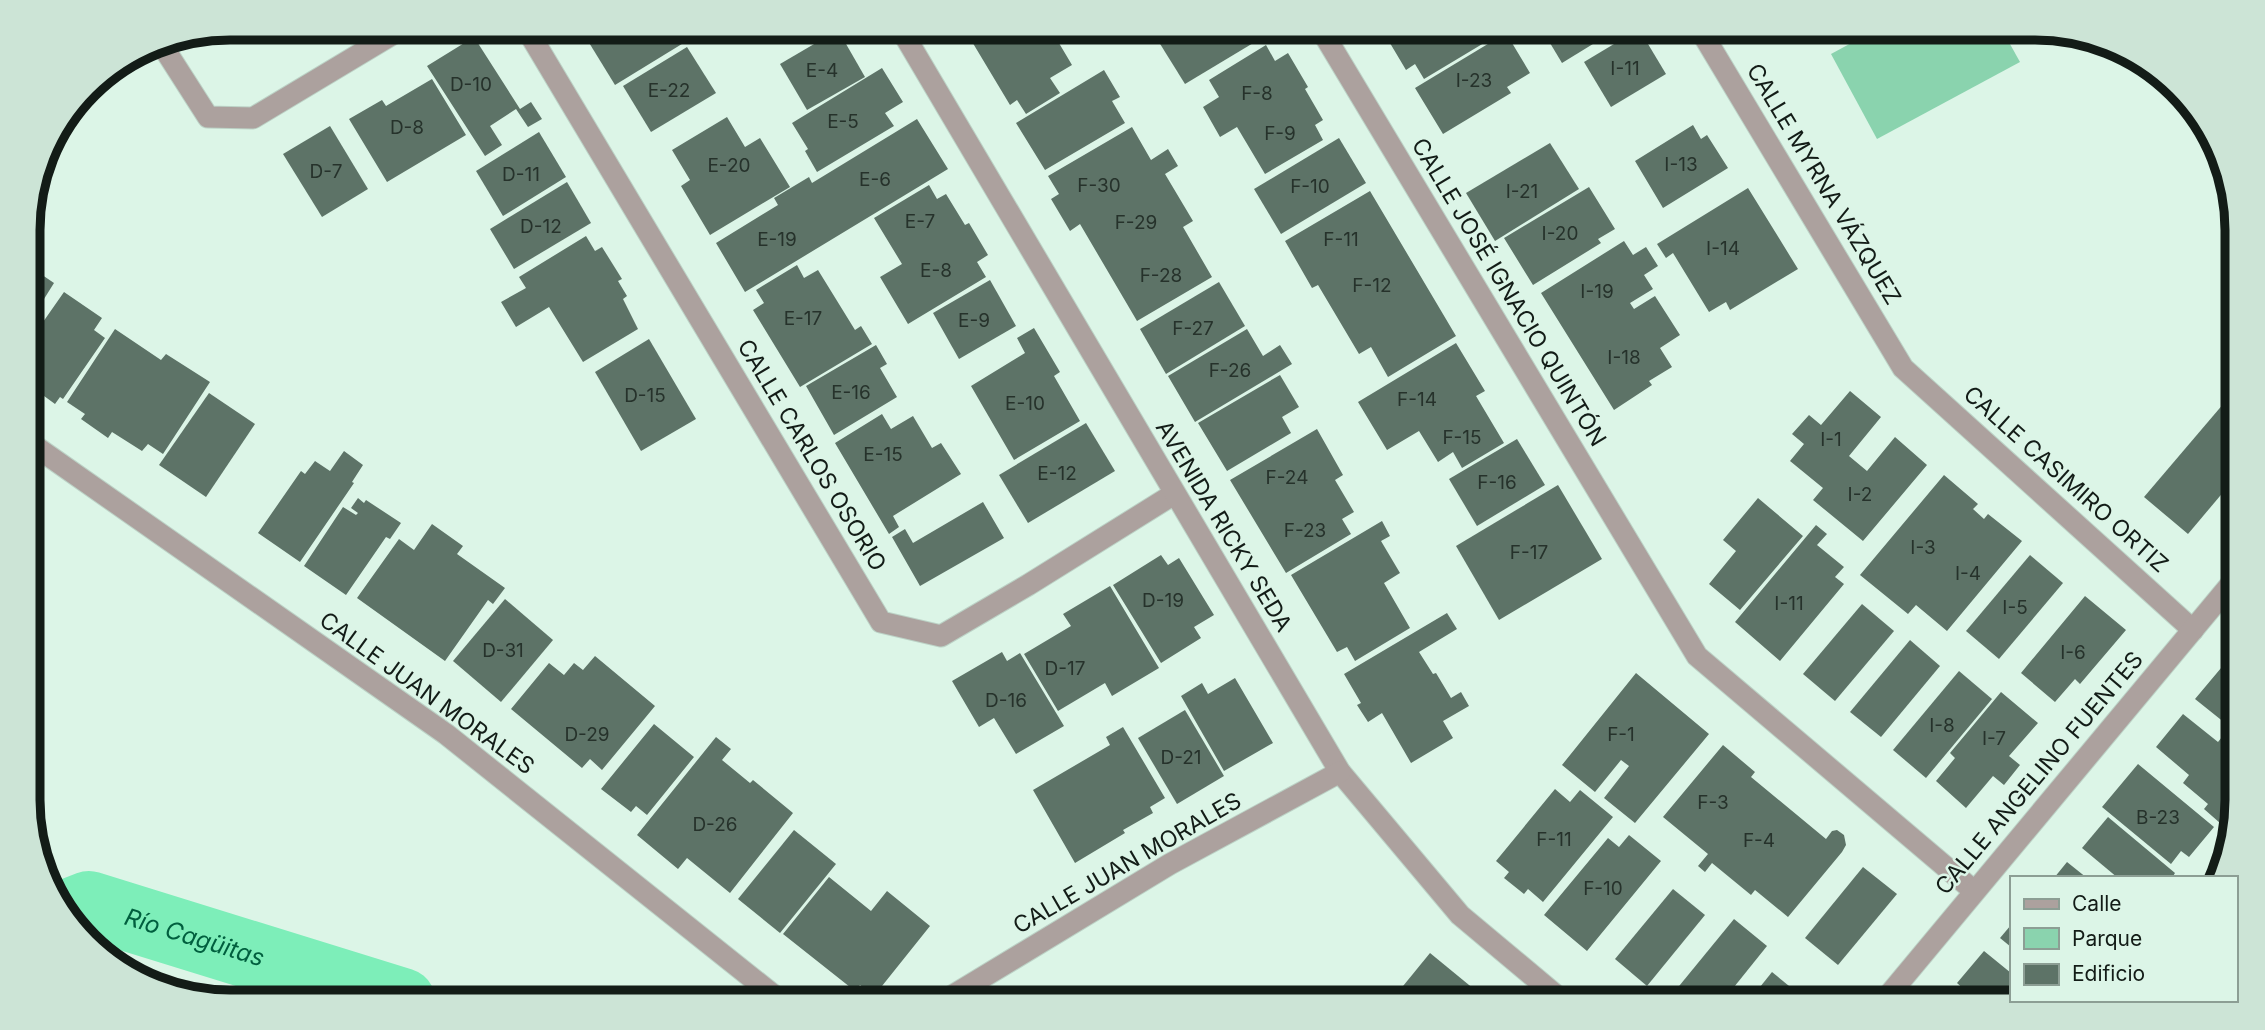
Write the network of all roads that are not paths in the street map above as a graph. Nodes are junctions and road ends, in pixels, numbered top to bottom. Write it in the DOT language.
graph roads {
  1 [pos="383,40"];
  2 [pos="533,40"];
  3 [pos="907,40"];
  4 [pos="1327,40"];
  5 [pos="1706,40"];
  6 [pos="166,51"];
  7 [pos="1903,368"];
  8 [pos="41,450"];
  9 [pos="1174,494"];
  10 [pos="2225,591"];
  11 [pos="2193,630"];
  12 [pos="1340,772"];
  13 [pos="1974,891"];
  14 [pos="1549,989"];
  15 [pos="1894,989"];
  16 [pos="767,990"];
  17 [pos="962,990"];
  1 -- 6 [label="street"];
  2 -- 9 [label="street, CALLE CARLOS OSORIO"];
  3 -- 9 [label="street, AVENIDA RICKY SEDA"];
  4 -- 13 [label="street, CALLE JOSÉ IGNACIO QUINTÓN"];
  5 -- 7 [label="street, CALLE MYRNA VÁZQUEZ"];
  7 -- 11 [label="street, CALLE CASIMIRO ORTIZ"];
  8 -- 16 [label="street, CALLE JUAN MORALES"];
  9 -- 12 [label="street, AVENIDA RICKY SEDA"];
  10 -- 11 [label="street, CALLE ANGELINO FUENTES"];
  11 -- 13 [label="street, CALLE ANGELINO FUENTES"];
  12 -- 14 [label="street, AVENIDA RICKY SEDA"];
  12 -- 17 [label="street, CALLE JUAN MORALES"];
  13 -- 15 [label="street, CALLE ANGELINO FUENTES"];
}
